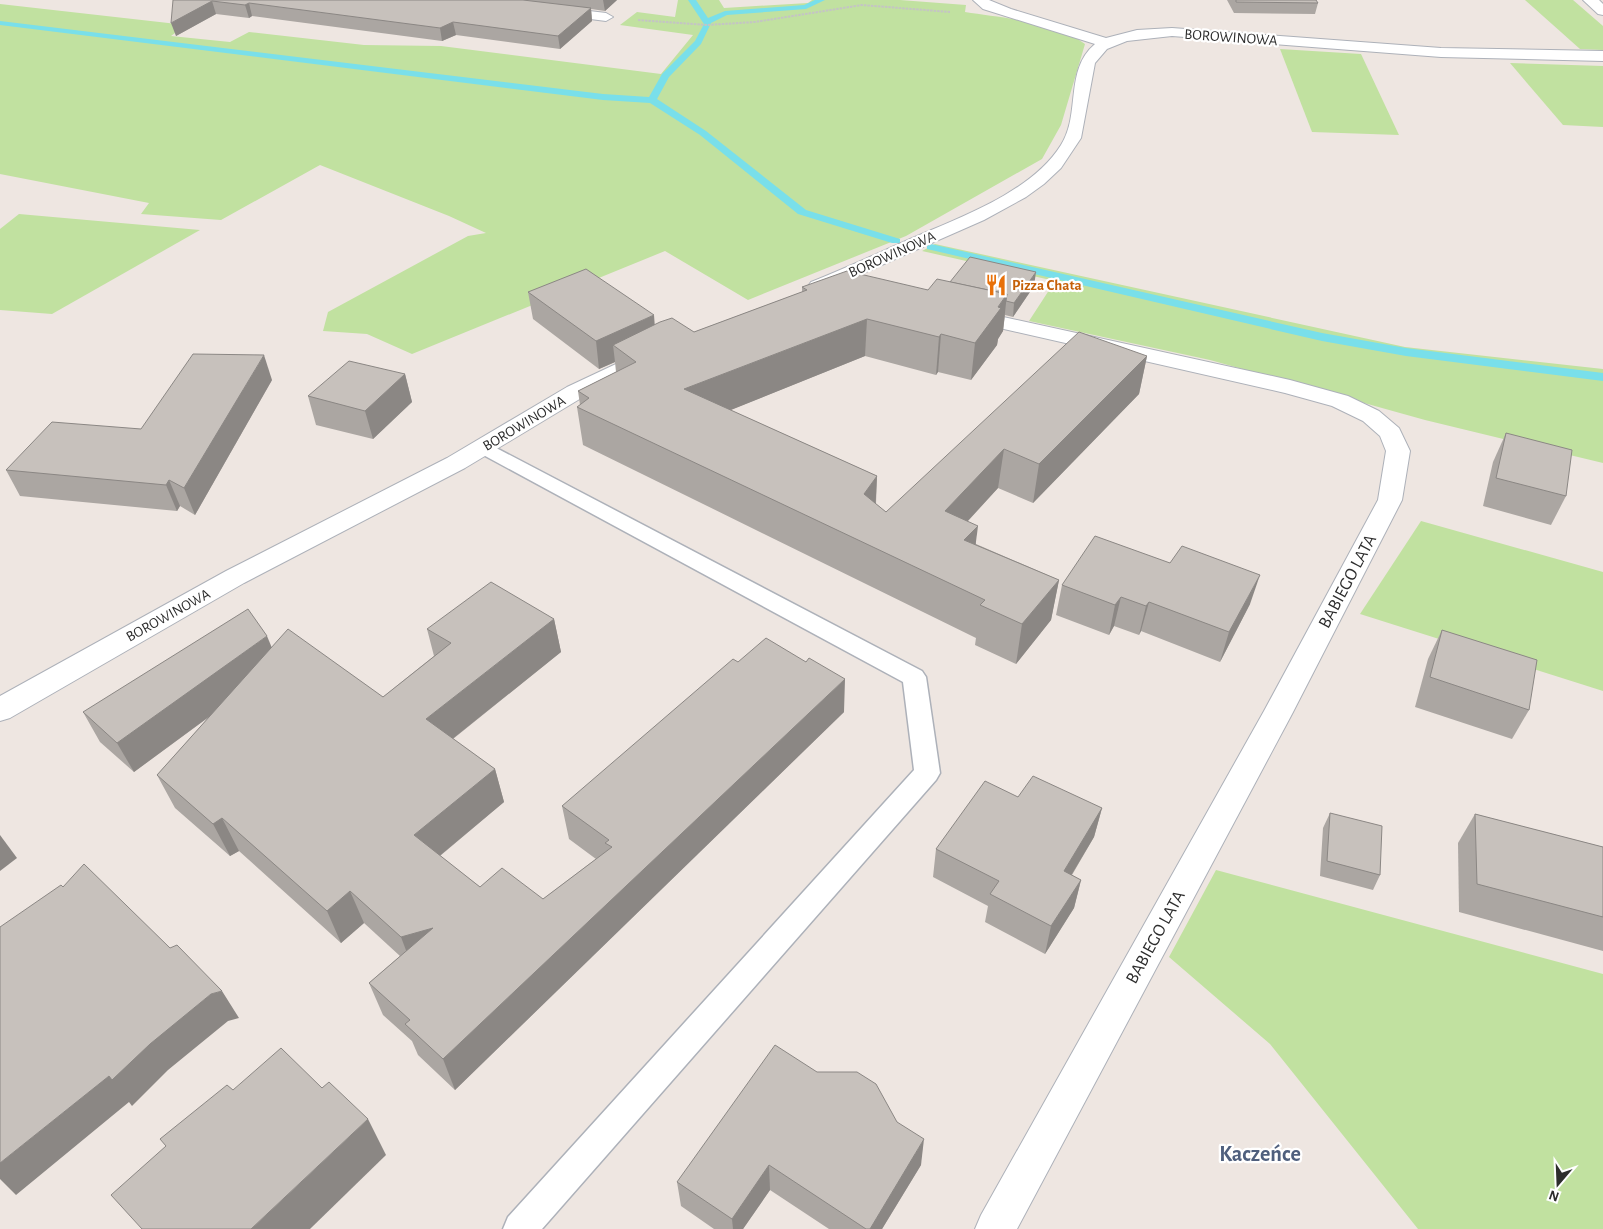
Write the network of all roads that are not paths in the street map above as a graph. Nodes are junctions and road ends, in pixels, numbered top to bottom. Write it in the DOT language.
graph roads {
  1 [pos="980,0"];
  2 [pos="1590,0"];
  3 [pos="541,9"];
  4 [pos="1603,11"];
  5 [pos="606,17"];
  6 [pos="1108,43"];
  7 [pos="1603,56"];
  8 [pos="839,278"];
  9 [pos="803,292"];
  10 [pos="869,292"];
  11 [pos="944,310"];
  12 [pos="663,349"];
  13 [pos="483,448"];
  14 [pos="0,710"];
  15 [pos="520,1229"];
  16 [pos="995,1229"];
  1 -- 6 [label="street"];
  2 -- 4 [label="street"];
  3 -- 5 [label="street"];
  6 -- 7 [label="street, BOROWINOWA"];
  6 -- 8 [label="street, BOROWINOWA"];
  8 -- 9 [label="street, BOROWINOWA"];
  8 -- 10 [label="street"];
  11 -- 16 [label="street, BABIEGO LATA"];
  12 -- 13 [label="street, BOROWINOWA"];
  13 -- 14 [label="street, BOROWINOWA"];
  13 -- 15 [label="lane"];
}
